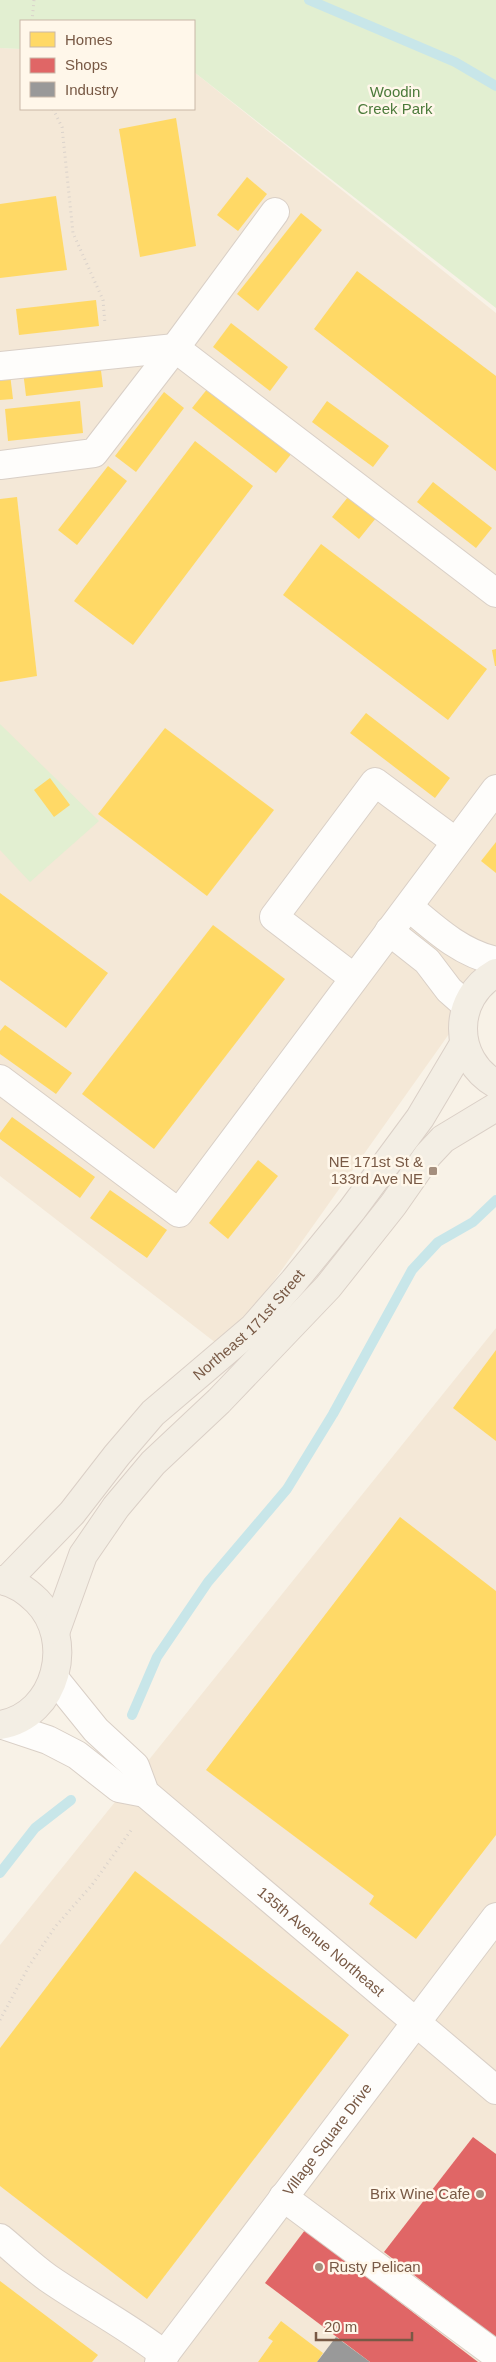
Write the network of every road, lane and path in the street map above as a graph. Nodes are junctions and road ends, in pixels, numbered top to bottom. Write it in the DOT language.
graph roads {
  1 [pos="34,0"];
  2 [pos="32,20"];
  3 [pos="54,110"];
  4 [pos="275,212"];
  5 [pos="103,300"];
  6 [pos="175,348"];
  7 [pos="0,366"];
  8 [pos="0,465"];
  9 [pos="496,593"];
  10 [pos="496,789"];
  11 [pos="456,842"];
  12 [pos="408,907"];
  13 [pos="389,931"];
  14 [pos="496,961"];
  15 [pos="496,973"];
  16 [pos="354,978"];
  17 [pos="466,1006"];
  18 [pos="464,1044"];
  19 [pos="0,1079"];
  20 [pos="496,1084"];
  21 [pos="496,1106"];
  22 [pos="3,1581"];
  23 [pos="56,1630"];
  24 [pos="54,1678"];
  25 [pos="1,1725"];
  26 [pos="145,1793"];
  27 [pos="132,1829"];
  28 [pos="496,1917"];
  29 [pos="0,2020"];
  30 [pos="415,2024"];
  31 [pos="496,2090"];
  32 [pos="283,2197"];
  33 [pos="0,2238"];
  34 [pos="496,2355"];
  35 [pos="162,2358"];
  1 -- 2 [label="path"];
  3 -- 5 [label="path"];
  4 -- 6 [label="street"];
  6 -- 7 [label="street"];
  6 -- 8 [label="street"];
  6 -- 9 [label="street"];
  10 -- 11 [label="street"];
  11 -- 12 [label="street"];
  11 -- 16 [label="street"];
  12 -- 13 [label="street"];
  12 -- 14 [label="street"];
  13 -- 16 [label="street"];
  13 -- 17 [label="street"];
  15 -- 17 [label="main road"];
  16 -- 19 [label="street"];
  17 -- 18 [label="main road"];
  18 -- 20 [label="main road"];
  18 -- 22 [label="main road, Northeast 171st Street"];
  21 -- 23 [label="main road, Northeast 171st Street"];
  22 -- 23 [label="main road"];
  23 -- 24 [label="main road"];
  24 -- 25 [label="main road"];
  24 -- 26 [label="street, 135th Avenue Northeast"];
  25 -- 26 [label="street, 135th Avenue Northeast"];
  26 -- 30 [label="street, 135th Avenue Northeast"];
  27 -- 29 [label="path"];
  28 -- 30 [label="street, Village Square Drive"];
  30 -- 31 [label="street, 135th Avenue Northeast"];
  30 -- 32 [label="street, Village Square Drive"];
  32 -- 34 [label="street"];
  32 -- 35 [label="street, Village Square Drive"];
  33 -- 35 [label="street"];
}
